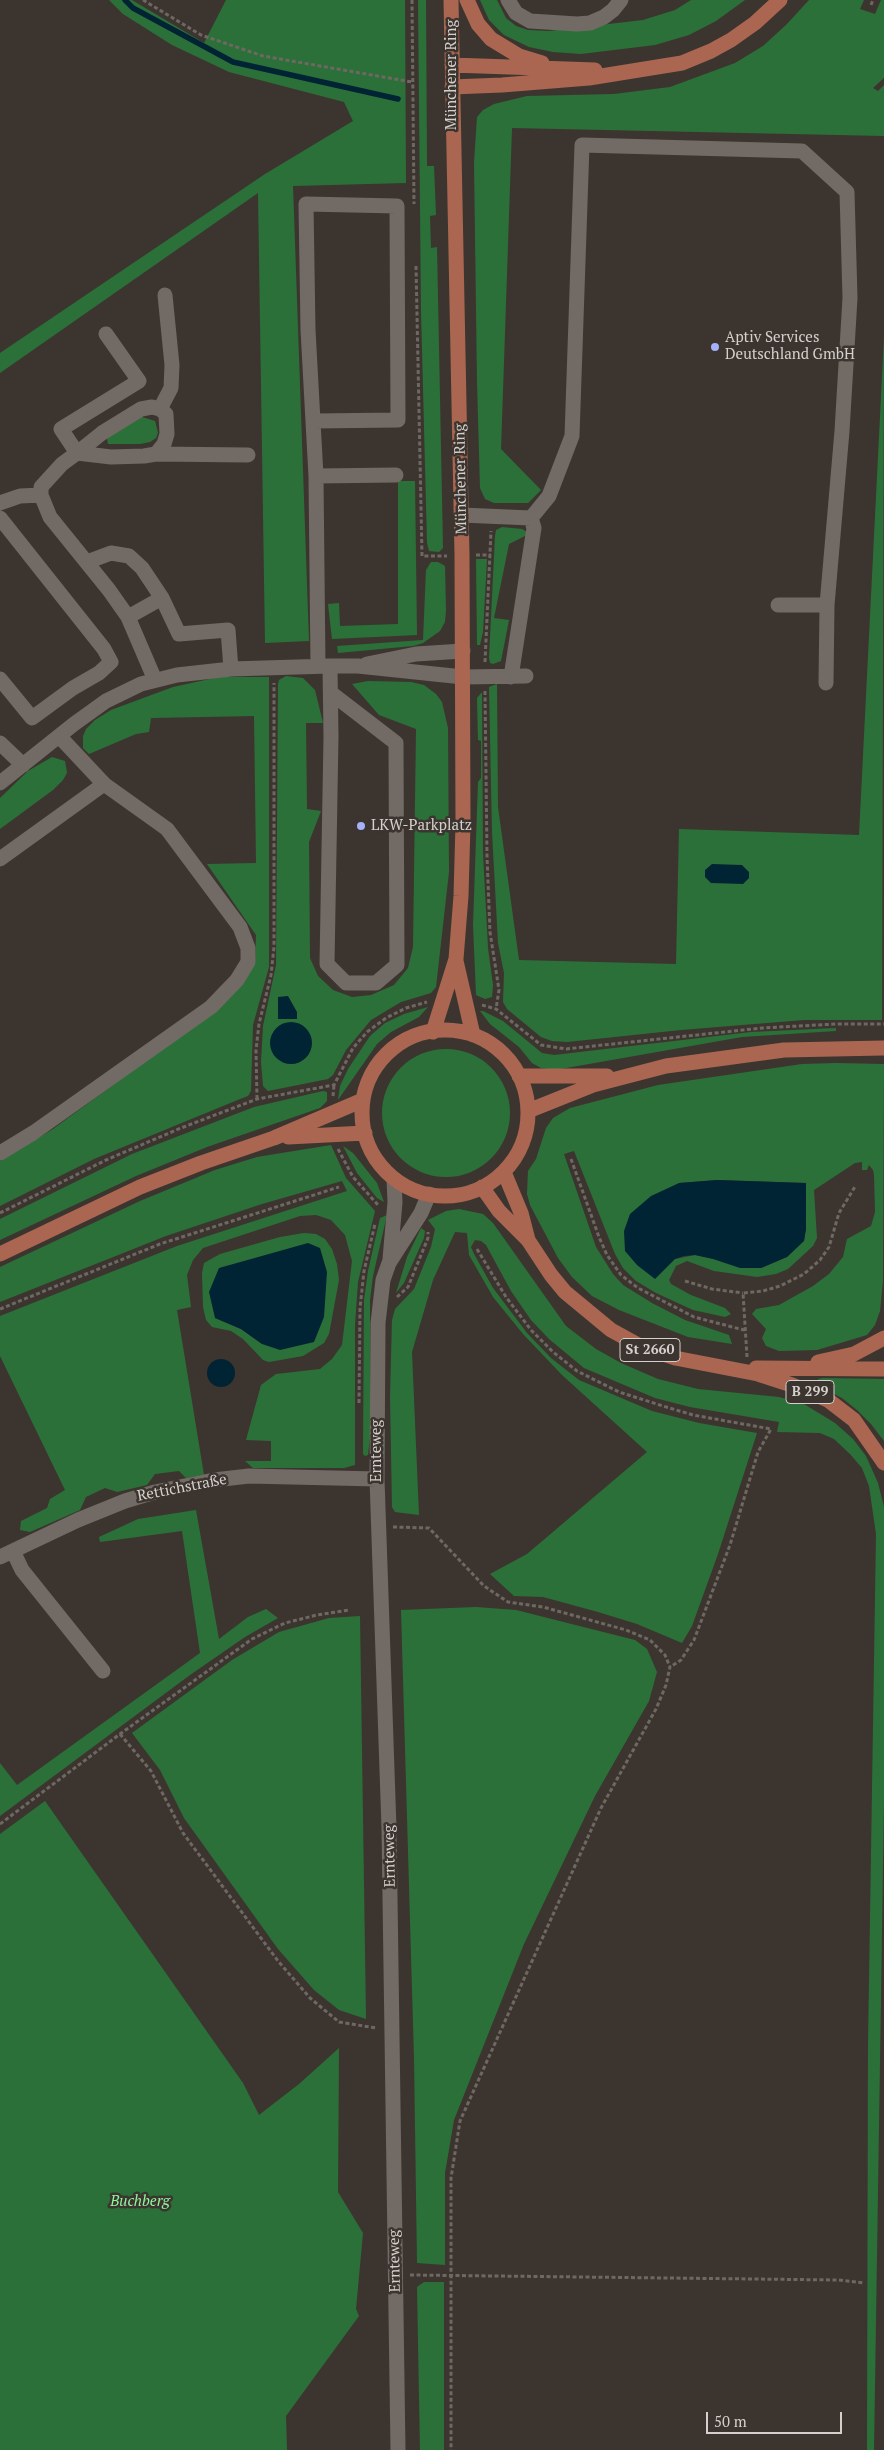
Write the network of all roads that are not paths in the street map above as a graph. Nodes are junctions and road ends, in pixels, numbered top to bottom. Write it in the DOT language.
graph roads {
  1 [pos="451,0"];
  2 [pos="467,0"];
  3 [pos="508,0"];
  4 [pos="620,0"];
  5 [pos="780,0"];
  6 [pos="452,65"];
  7 [pos="578,69"];
  8 [pos="639,70"];
  9 [pos="452,86"];
  10 [pos="165,296"];
  11 [pos="106,334"];
  12 [pos="160,409"];
  13 [pos="314,421"];
  14 [pos="77,452"];
  15 [pos="156,454"];
  16 [pos="248,455"];
  17 [pos="396,475"];
  18 [pos="316,476"];
  19 [pos="41,495"];
  20 [pos="0,503"];
  21 [pos="462,515"];
  22 [pos="0,518"];
  23 [pos="531,518"];
  24 [pos="86,562"];
  25 [pos="162,598"];
  26 [pos="778,604"];
  27 [pos="827,605"];
  28 [pos="128,617"];
  29 [pos="463,651"];
  30 [pos="324,666"];
  31 [pos="358,666"];
  32 [pos="231,669"];
  33 [pos="526,676"];
  34 [pos="463,677"];
  35 [pos="511,678"];
  36 [pos="0,679"];
  37 [pos="155,680"];
  38 [pos="826,683"];
  39 [pos="331,693"];
  40 [pos="59,736"];
  41 [pos="0,743"];
  42 [pos="23,765"];
  43 [pos="0,783"];
  44 [pos="104,784"];
  45 [pos="0,859"];
  46 [pos="456,959"];
  47 [pos="433,1032"];
  48 [pos="473,1035"];
  49 [pos="884,1048"];
  50 [pos="626,1075"];
  51 [pos="519,1076"];
  52 [pos="363,1100"];
  53 [pos="528,1111"];
  54 [pos="364,1133"];
  55 [pos="274,1138"];
  56 [pos="0,1152"];
  57 [pos="504,1172"];
  58 [pos="394,1179"];
  59 [pos="482,1187"];
  60 [pos="429,1194"];
  61 [pos="528,1240"];
  62 [pos="0,1254"];
  63 [pos="389,1263"];
  64 [pos="884,1338"];
  65 [pos="710,1365"];
  66 [pos="787,1368"];
  67 [pos="884,1370"];
  68 [pos="884,1463"];
  69 [pos="377,1479"];
  70 [pos="7,1554"];
  71 [pos="103,1671"];
  72 [pos="398,2450"];
  1 -- 6 [label="main road, Münchener Ring"];
  2 -- 7 [label="main road"];
  3 -- 4 [label="street"];
  5 -- 8 [label="main road"];
  6 -- 7 [label="main road"];
  6 -- 9 [label="main road, Münchener Ring"];
  7 -- 8 [label="main road"];
  8 -- 9 [label="main road"];
  9 -- 21 [label="main road, Münchener Ring"];
  10 -- 12 [label="street"];
  11 -- 14 [label="street"];
  12 -- 14 [label="street"];
  12 -- 15 [label="street"];
  13 -- 13 [label="street"];
  13 -- 18 [label="street"];
  14 -- 15 [label="street"];
  14 -- 19 [label="street"];
  15 -- 16 [label="street"];
  17 -- 18 [label="street"];
  18 -- 30 [label="street"];
  19 -- 20 [label="street"];
  19 -- 24 [label="street"];
  21 -- 23 [label="street"];
  21 -- 29 [label="main road, Münchener Ring"];
  22 -- 36 [label="street"];
  23 -- 27 [label="street"];
  23 -- 35 [label="street"];
  24 -- 25 [label="street"];
  24 -- 28 [label="street"];
  25 -- 28 [label="street"];
  25 -- 32 [label="street"];
  26 -- 27 [label="street"];
  27 -- 38 [label="street"];
  28 -- 37 [label="street"];
  29 -- 31 [label="street"];
  29 -- 34 [label="main road, Münchener Ring"];
  30 -- 31 [label="street"];
  30 -- 32 [label="street"];
  30 -- 39 [label="street"];
  31 -- 34 [label="street"];
  32 -- 37 [label="street"];
  33 -- 35 [label="street"];
  34 -- 35 [label="street"];
  34 -- 46 [label="main road, Münchener Ring"];
  37 -- 40 [label="street"];
  39 -- 39 [label="street"];
  40 -- 42 [label="street"];
  40 -- 44 [label="street"];
  41 -- 42 [label="street"];
  42 -- 43 [label="street"];
  44 -- 45 [label="street"];
  44 -- 56 [label="street"];
  46 -- 47 [label="main road, Münchener Ring"];
  46 -- 48 [label="main road, Münchener Ring"];
  47 -- 48 [label="main road"];
  47 -- 52 [label="main road"];
  48 -- 51 [label="main road"];
  49 -- 50 [label="main road"];
  50 -- 51 [label="main road"];
  50 -- 53 [label="main road"];
  51 -- 53 [label="main road"];
  52 -- 54 [label="main road"];
  52 -- 55 [label="main road"];
  53 -- 57 [label="main road"];
  54 -- 55 [label="main road"];
  54 -- 58 [label="main road"];
  55 -- 62 [label="main road"];
  57 -- 59 [label="main road"];
  57 -- 61 [label="main road"];
  58 -- 60 [label="main road"];
  58 -- 63 [label="street, Ernteweg"];
  59 -- 60 [label="main road"];
  59 -- 61 [label="main road"];
  60 -- 63 [label="street, Ernteweg"];
  61 -- 65 [label="main road, St 2660"];
  63 -- 69 [label="street, Ernteweg"];
  64 -- 66 [label="main road, St 2660"];
  65 -- 66 [label="main road, St 2660"];
  65 -- 68 [label="main road, B 299"];
  66 -- 67 [label="main road, St 2660"];
  69 -- 70 [label="street, Rettichstraße"];
  69 -- 72 [label="street, Ernteweg"];
  70 -- 71 [label="street"];
}
